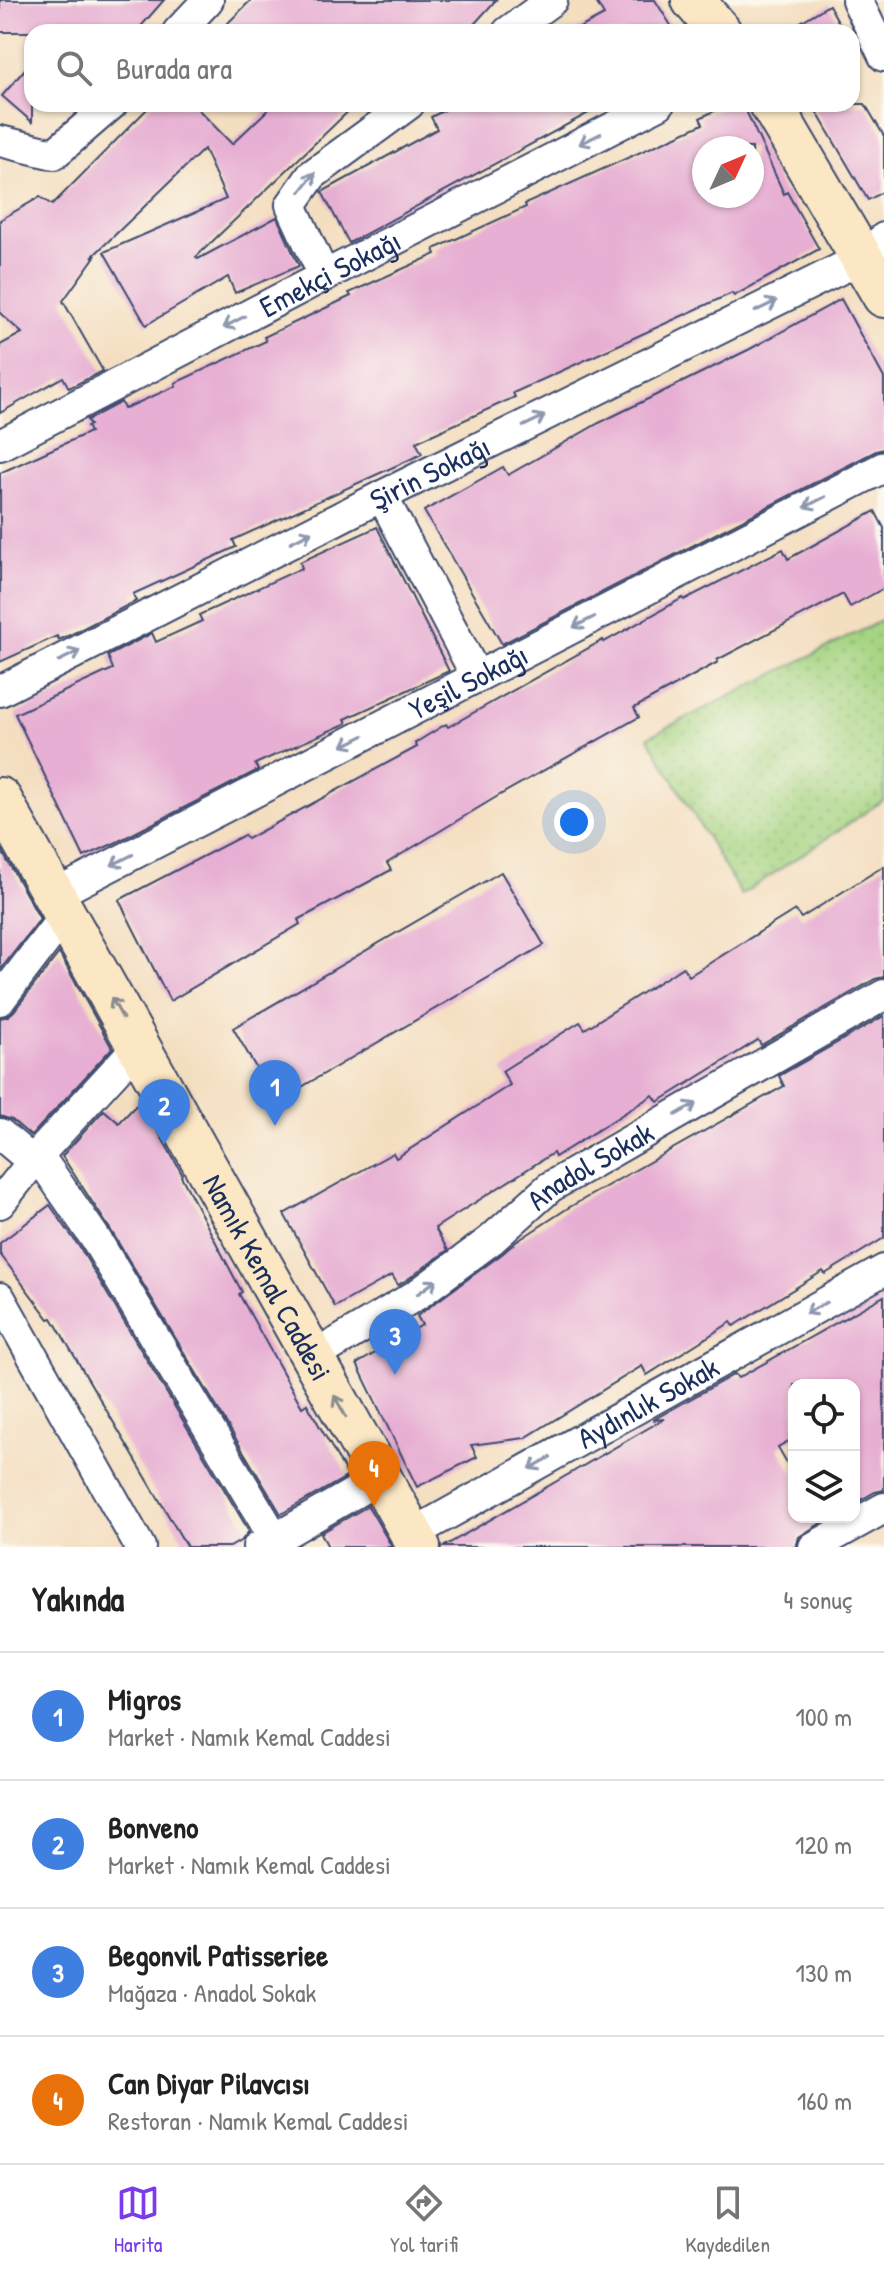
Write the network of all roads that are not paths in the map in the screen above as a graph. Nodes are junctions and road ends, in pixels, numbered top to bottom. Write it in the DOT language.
graph roads {
  1 [pos="208,0"];
  2 [pos="552,0"];
  3 [pos="693,0"];
  4 [pos="857,0"];
  5 [pos="186,24"];
  6 [pos="519,24"];
  7 [pos="713,24"];
  8 [pos="884,56"];
  9 [pos="103,112"];
  10 [pos="398,112"];
  11 [pos="643,112"];
  12 [pos="777,112"];
  13 [pos="0,142"];
  14 [pos="873,248"];
  15 [pos="324,276"];
  16 [pos="884,296"];
  17 [pos="0,445"];
  18 [pos="884,467"];
  19 [pos="382,496"];
  20 [pos="477,677"];
  21 [pos="0,691"];
  22 [pos="0,799"];
  23 [pos="59,905"];
  24 [pos="884,995"];
  25 [pos="0,1000"];
  26 [pos="138,1046"];
  27 [pos="0,1134"];
  28 [pos="35,1158"];
  29 [pos="0,1203"];
  30 [pos="884,1270"];
  31 [pos="0,1298"];
  32 [pos="313,1357"];
  33 [pos="380,1478"];
  34 [pos="884,1508"];
  35 [pos="415,1541"];
  36 [pos="267,1543"];
  37 [pos="140,1547"];
  38 [pos="814,1547"];
  1 -- 5 [label="street"];
  2 -- 6 [label="street"];
  3 -- 7 [label="main road"];
  4 -- 8 [label="street"];
  9 -- 13 [label="street"];
  15 -- 10 [label="street, one-way"];
  11 -- 15 [label="street, Emekçi Sokağı, one-way"];
  12 -- 14 [label="main road"];
  14 -- 16 [label="main road"];
  19 -- 14 [label="street, Şirin Sokağı, one-way"];
  15 -- 17 [label="street, Emekçi Sokağı, one-way"];
  18 -- 20 [label="street, Yeşil Sokağı, one-way"];
  19 -- 20 [label="street"];
  21 -- 19 [label="street, Şirin Sokağı, one-way"];
  20 -- 23 [label="street, Yeşil Sokağı, one-way"];
  22 -- 23 [label="main road, Namık Kemal Caddesi"];
  23 -- 25 [label="street"];
  26 -- 23 [label="main road, Namık Kemal Caddesi, one-way"];
  32 -- 24 [label="street, Anadol Sokak, one-way"];
  26 -- 28 [label="street"];
  26 -- 32 [label="main road, Namık Kemal Caddesi"];
  27 -- 28 [label="street"];
  28 -- 29 [label="street"];
  28 -- 36 [label="street"];
  30 -- 35 [label="street, Aydınlık Sokak, one-way"];
  31 -- 37 [label="street"];
  33 -- 32 [label="main road, Namık Kemal Caddesi, one-way"];
  33 -- 35 [label="main road, Namık Kemal Caddesi"];
  33 -- 36 [label="street"];
  34 -- 38 [label="street"];
}
